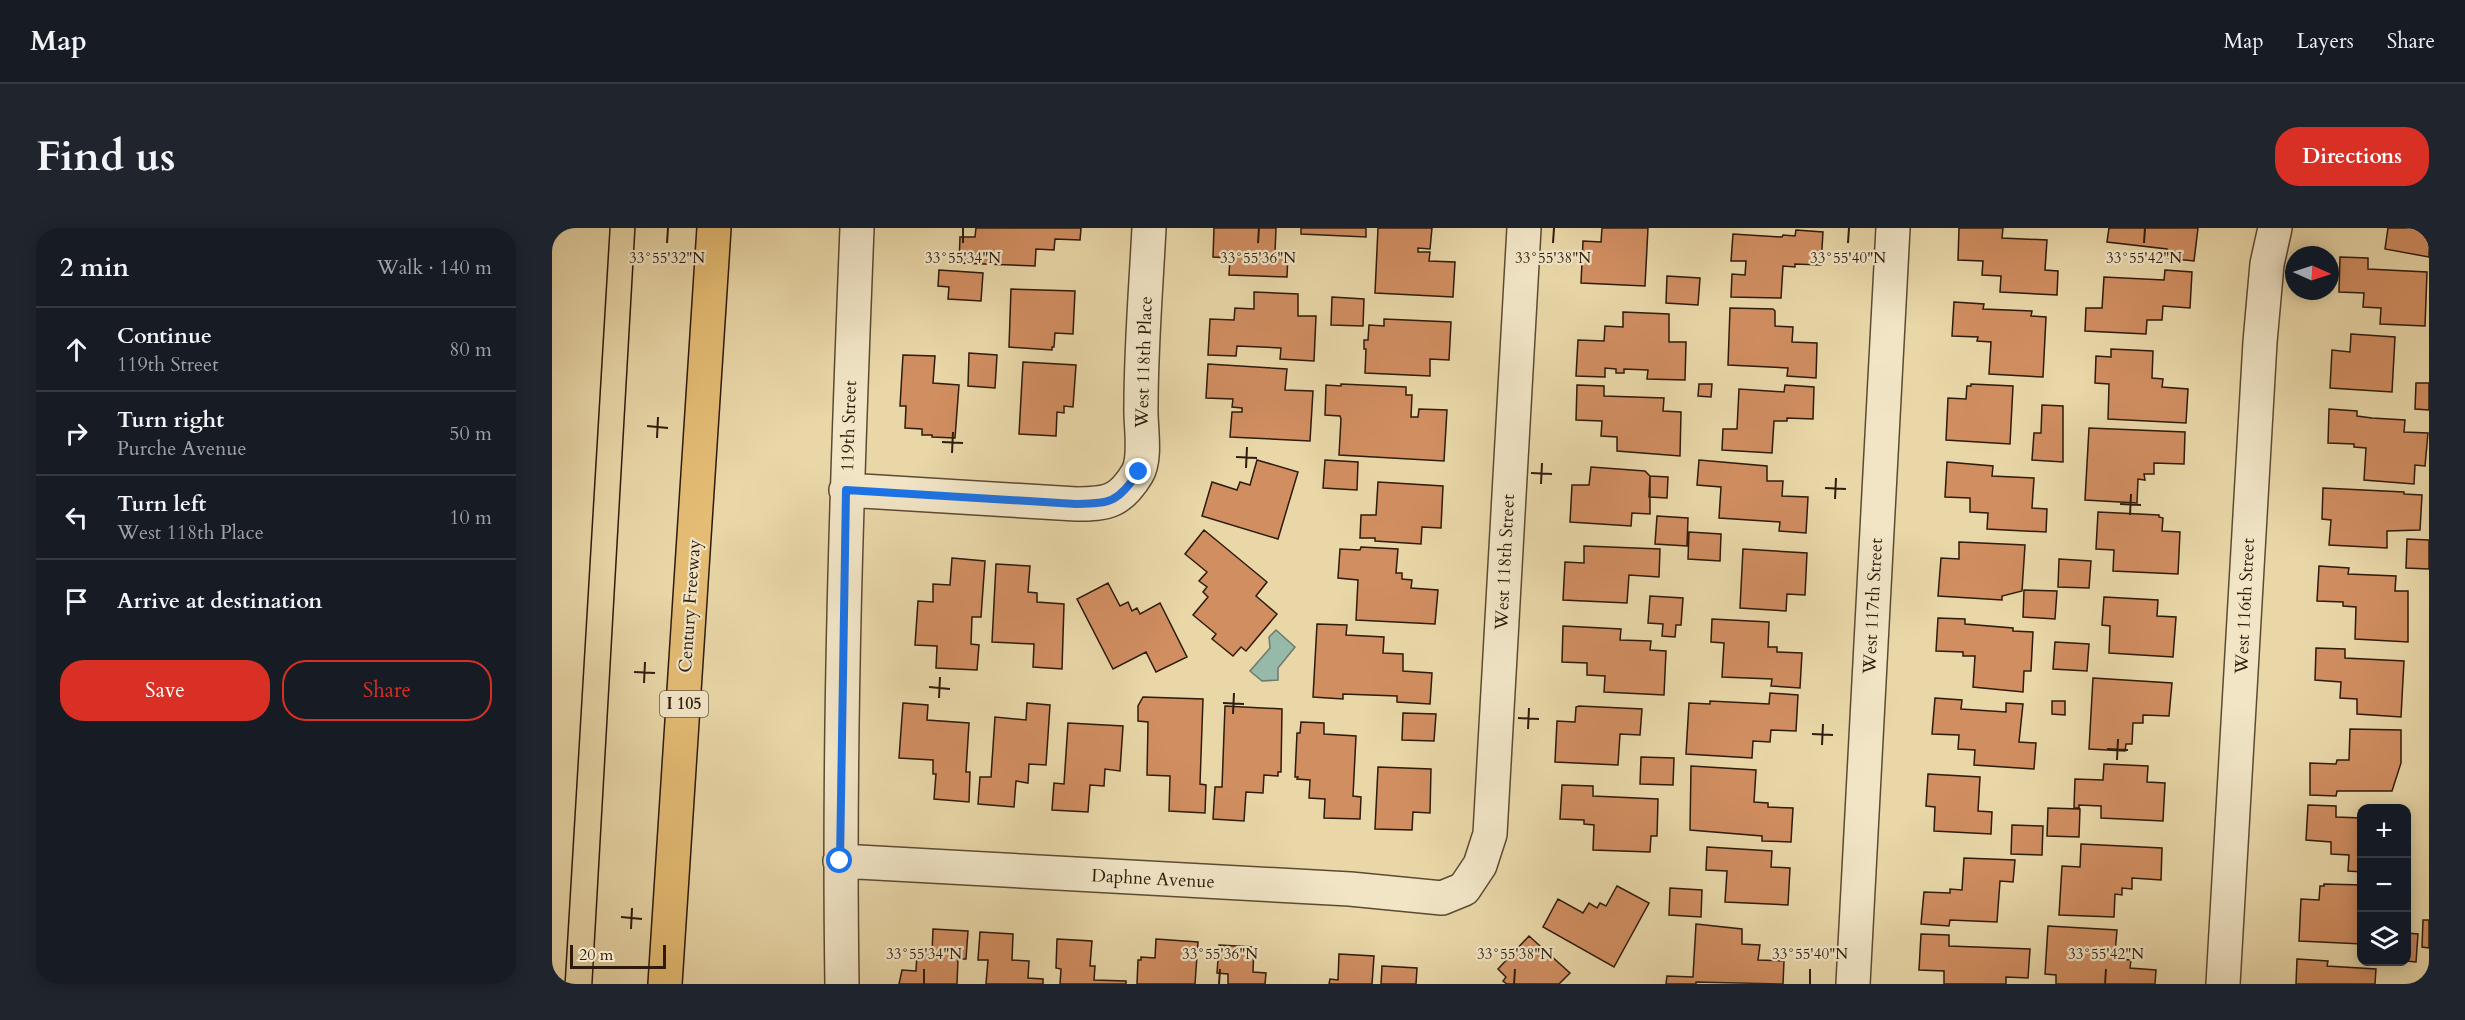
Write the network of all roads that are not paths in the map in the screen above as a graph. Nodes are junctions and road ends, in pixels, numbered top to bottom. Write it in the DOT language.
graph roads {
  1 [pos="714,228"];
  2 [pos="858,228"];
  3 [pos="1149,228"];
  4 [pos="1524,228"];
  5 [pos="1893,228"];
  6 [pos="2275,228"];
  7 [pos="846,490"];
  8 [pos="840,861"];
  9 [pos="1464,889"];
  10 [pos="665,984"];
  11 [pos="842,984"];
  12 [pos="1853,984"];
  13 [pos="2223,984"];
  1 -- 10 [label="highway, Century Freeway / I 105"];
  2 -- 7 [label="street, 119th Street"];
  3 -- 7 [label="street, West 118th Place"];
  4 -- 9 [label="street, West 118th Street"];
  5 -- 12 [label="street, West 117th Street"];
  6 -- 13 [label="street, West 116th Street"];
  7 -- 8 [label="street, 119th Street"];
  8 -- 9 [label="street, Daphne Avenue"];
  8 -- 11 [label="street, 119th Street"];
}
